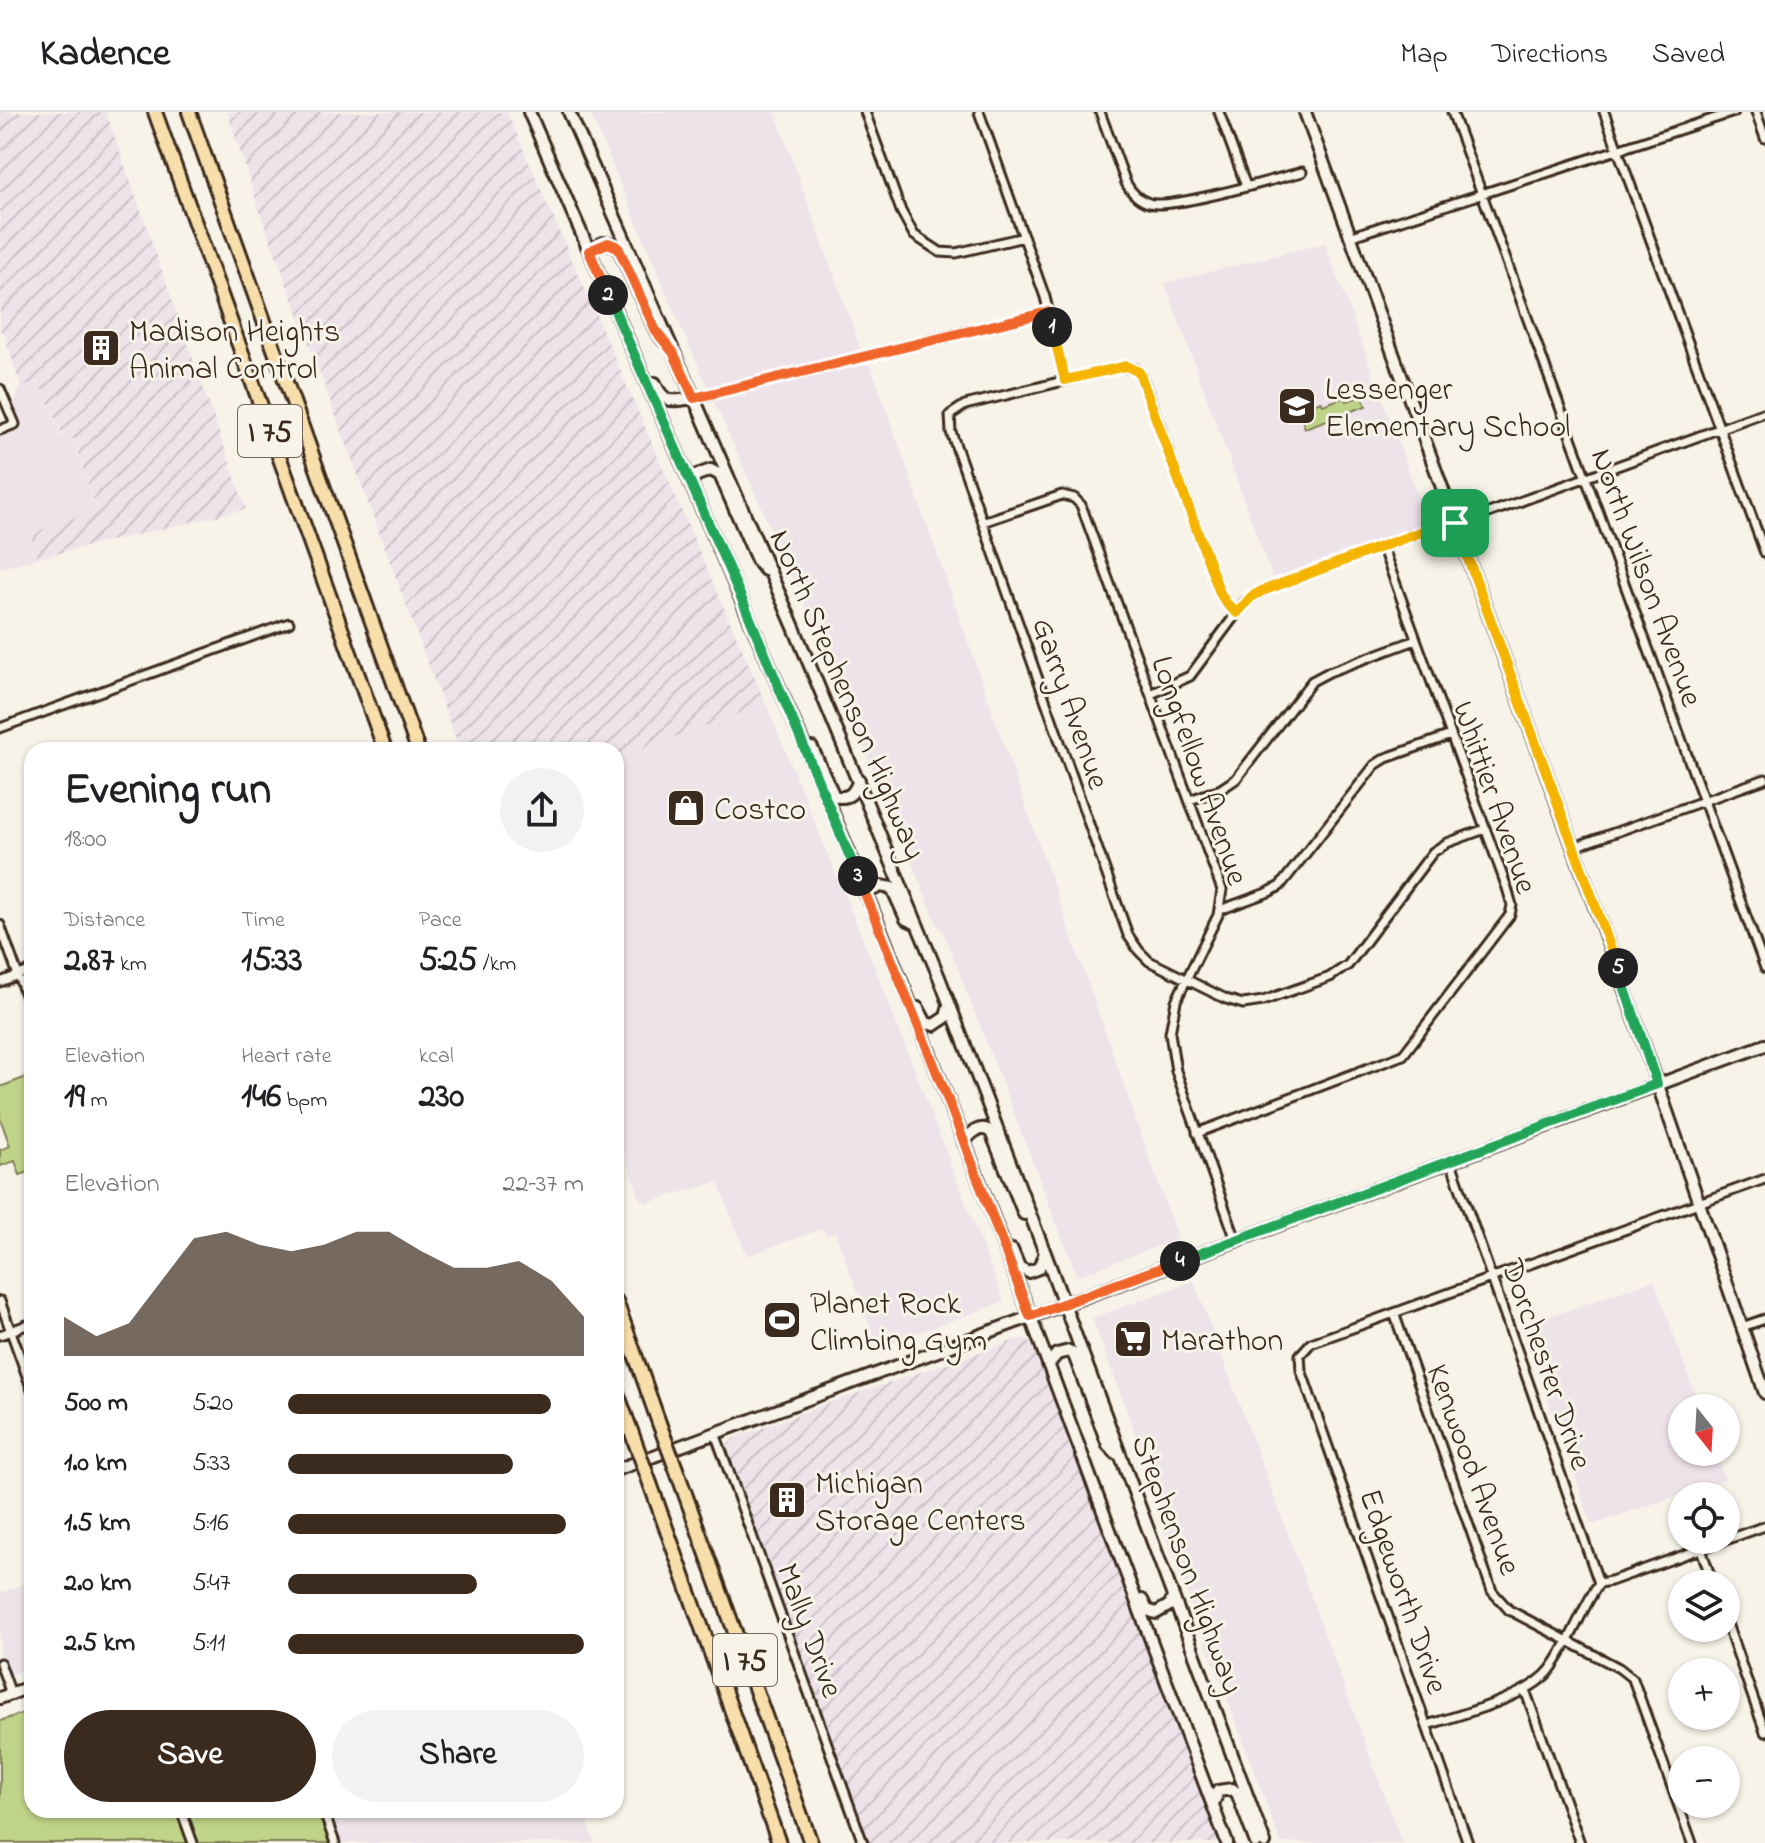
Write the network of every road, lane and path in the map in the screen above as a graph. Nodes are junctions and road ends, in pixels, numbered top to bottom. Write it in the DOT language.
graph roads {
  1 [pos="155,112"];
  2 [pos="189,112"];
  3 [pos="529,112"];
  4 [pos="569,112"];
  5 [pos="865,112"];
  6 [pos="979,112"];
  7 [pos="1100,112"];
  8 [pos="1219,112"];
  9 [pos="1305,112"];
  10 [pos="1452,112"];
  11 [pos="1604,112"];
  12 [pos="1734,112"];
  13 [pos="1756,112"];
  14 [pos="1765,138"];
  15 [pos="1618,149"];
  16 [pos="1302,172"];
  17 [pos="1246,186"];
  18 [pos="1482,194"];
  19 [pos="1024,237"];
  20 [pos="1349,237"];
  21 [pos="589,251"];
  22 [pos="610,301"];
  23 [pos="1048,312"];
  24 [pos="673,352"];
  25 [pos="1065,380"];
  26 [pos="0,389"];
  27 [pos="694,398"];
  28 [pos="1765,412"];
  29 [pos="1719,429"];
  30 [pos="0,430"];
  31 [pos="1586,478"];
  32 [pos="691,481"];
  33 [pos="983,522"];
  34 [pos="1455,523"];
  35 [pos="1382,546"];
  36 [pos="1765,553"];
  37 [pos="774,581"];
  38 [pos="1237,613"];
  39 [pos="289,623"];
  40 [pos="1416,640"];
  41 [pos="1151,694"];
  42 [pos="784,698"];
  43 [pos="0,728"];
  44 [pos="1451,735"];
  45 [pos="382,742"];
  46 [pos="415,742"];
  47 [pos="1765,779"];
  48 [pos="859,780"];
  49 [pos="1190,800"];
  50 [pos="1704,801"];
  51 [pos="1485,829"];
  52 [pos="1574,847"];
  53 [pos="865,894"];
  54 [pos="1220,910"];
  55 [pos="917,924"];
  56 [pos="0,925"];
  57 [pos="1765,968"];
  58 [pos="24,973"];
  59 [pos="18,975"];
  60 [pos="1186,979"];
  61 [pos="0,982"];
  62 [pos="900,985"];
  63 [pos="24,992"];
  64 [pos="949,1003"];
  65 [pos="1765,1045"];
  66 [pos="1657,1084"];
  67 [pos="1197,1133"];
  68 [pos="964,1143"];
  69 [pos="1451,1162"];
  70 [pos="973,1167"];
  71 [pos="1765,1179"];
  72 [pos="1698,1203"];
  73 [pos="1033,1222"];
  74 [pos="1236,1240"];
  75 [pos="1045,1253"];
  76 [pos="1492,1276"];
  77 [pos="0,1301"];
  78 [pos="1064,1303"];
  79 [pos="1394,1313"];
  80 [pos="1030,1316"];
  81 [pos="1765,1319"];
  82 [pos="624,1324"];
  83 [pos="24,1326"];
  84 [pos="1742,1327"];
  85 [pos="11,1330"];
  86 [pos="0,1335"];
  87 [pos="1048,1365"];
  88 [pos="24,1367"];
  89 [pos="1765,1393"];
  90 [pos="624,1412"];
  91 [pos="715,1433"];
  92 [pos="1083,1458"];
  93 [pos="1122,1459"];
  94 [pos="624,1467"];
  95 [pos="1765,1526"];
  96 [pos="1740,1535"];
  97 [pos="1686,1554"];
  98 [pos="1599,1583"];
  99 [pos="1173,1597"];
  100 [pos="1567,1640"];
  101 [pos="1733,1642"];
  102 [pos="0,1663"];
  103 [pos="24,1689"];
  104 [pos="1525,1690"];
  105 [pos="5,1696"];
  106 [pos="1427,1725"];
  107 [pos="1765,1732"];
  108 [pos="1213,1806"];
  109 [pos="184,1818"];
  110 [pos="326,1818"];
  111 [pos="193,1843"];
  112 [pos="335,1843"];
  113 [pos="779,1843"];
  114 [pos="811,1843"];
  115 [pos="863,1843"];
  116 [pos="1227,1843"];
  117 [pos="1256,1843"];
  118 [pos="1265,1843"];
  119 [pos="1468,1843"];
  120 [pos="1580,1843"];
  121 [pos="1692,1843"];
  1 -- 45 [label="highway, I 75"];
  2 -- 46 [label="highway, I 75"];
  3 -- 21 [label="main road, North Stephenson Highway"];
  4 -- 24 [label="main road, North Stephenson Highway"];
  5 -- 19 [label="street"];
  6 -- 19 [label="street"];
  7 -- 17 [label="street"];
  8 -- 17 [label="street"];
  9 -- 20 [label="main road"];
  10 -- 18 [label="street, North Wilson Avenue"];
  11 -- 15 [label="street"];
  12 -- 15 [label="street"];
  13 -- 14 [label="street"];
  15 -- 18 [label="street"];
  15 -- 29 [label="street"];
  16 -- 17 [label="street"];
  18 -- 20 [label="street"];
  18 -- 31 [label="street, North Wilson Avenue"];
  19 -- 23 [label="street"];
  20 -- 34 [label="main road"];
  21 -- 22 [label="main road, North Stephenson Highway"];
  21 -- 24 [label="main road"];
  22 -- 27 [label="main road"];
  22 -- 32 [label="main road, North Stephenson Highway"];
  23 -- 25 [label="street"];
  23 -- 27 [label="street"];
  24 -- 27 [label="main road, North Stephenson Highway"];
  25 -- 33 [label="street, Garry Avenue"];
  25 -- 38 [label="street"];
  26 -- 30 [label="street"];
  27 -- 37 [label="main road, North Stephenson Highway"];
  28 -- 29 [label="street"];
  29 -- 31 [label="street"];
  29 -- 36 [label="street"];
  31 -- 34 [label="street"];
  31 -- 50 [label="street, North Wilson Avenue"];
  32 -- 37 [label="main road"];
  32 -- 42 [label="main road, North Stephenson Highway"];
  33 -- 41 [label="street, Longfellow Avenue"];
  33 -- 60 [label="street, Garry Avenue"];
  34 -- 35 [label="street"];
  34 -- 52 [label="main road"];
  35 -- 38 [label="street"];
  35 -- 40 [label="street, Whittier Avenue"];
  37 -- 48 [label="main road, North Stephenson Highway"];
  38 -- 41 [label="street"];
  39 -- 43 [label="street"];
  40 -- 44 [label="street, Whittier Avenue"];
  40 -- 49 [label="street"];
  41 -- 49 [label="street, Longfellow Avenue"];
  42 -- 48 [label="main road"];
  42 -- 53 [label="main road, North Stephenson Highway"];
  44 -- 51 [label="street, Whittier Avenue"];
  44 -- 54 [label="street"];
  47 -- 50 [label="street"];
  48 -- 55 [label="main road, North Stephenson Highway"];
  49 -- 54 [label="street, Longfellow Avenue"];
  50 -- 52 [label="street"];
  50 -- 57 [label="street, North Wilson Avenue"];
  51 -- 60 [label="street, Garry Avenue"];
  51 -- 67 [label="street, Whittier Avenue"];
  52 -- 66 [label="main road"];
  53 -- 55 [label="main road"];
  53 -- 62 [label="main road, North Stephenson Highway"];
  54 -- 60 [label="street, Longfellow Avenue"];
  55 -- 64 [label="main road, North Stephenson Highway"];
  56 -- 59 [label="street"];
  58 -- 59 [label="street"];
  59 -- 61 [label="street"];
  59 -- 63 [label="street"];
  60 -- 67 [label="street, Longfellow Avenue"];
  62 -- 64 [label="main road"];
  62 -- 68 [label="main road, North Stephenson Highway"];
  64 -- 73 [label="main road, North Stephenson Highway"];
  65 -- 66 [label="main road"];
  66 -- 69 [label="main road"];
  66 -- 72 [label="main road"];
  67 -- 74 [label="street, Longfellow Avenue"];
  68 -- 70 [label="main road, North Stephenson Highway"];
  68 -- 73 [label="main road"];
  69 -- 74 [label="main road"];
  69 -- 76 [label="street, Dorchester Drive"];
  70 -- 75 [label="main road"];
  70 -- 80 [label="main road, North Stephenson Highway"];
  71 -- 72 [label="street"];
  72 -- 76 [label="street"];
  72 -- 84 [label="main road"];
  73 -- 75 [label="main road, North Stephenson Highway"];
  74 -- 78 [label="main road"];
  75 -- 78 [label="main road, North Stephenson Highway"];
  76 -- 79 [label="street"];
  76 -- 98 [label="street, Dorchester Drive"];
  77 -- 85 [label="street"];
  78 -- 80 [label="main road"];
  78 -- 93 [label="main road, Stephenson Highway"];
  79 -- 100 [label="street, Kenwood Avenue"];
  79 -- 106 [label="street, Edgeworth Drive"];
  80 -- 87 [label="main road, Stephenson Highway"];
  80 -- 91 [label="main road"];
  81 -- 84 [label="street"];
  82 -- 114 [label="highway, I 75, bridge"];
  83 -- 85 [label="street"];
  84 -- 89 [label="main road"];
  85 -- 86 [label="street"];
  85 -- 88 [label="street"];
  87 -- 92 [label="main road, Stephenson Highway"];
  87 -- 93 [label="main road"];
  90 -- 113 [label="highway, I 75, bridge"];
  91 -- 94 [label="main road"];
  91 -- 115 [label="street, Mally Drive"];
  92 -- 99 [label="main road"];
  92 -- 108 [label="main road, Stephenson Highway"];
  93 -- 99 [label="main road, Stephenson Highway"];
  95 -- 96 [label="street"];
  97 -- 98 [label="street"];
  98 -- 100 [label="street"];
  99 -- 118 [label="main road, Stephenson Highway"];
  100 -- 104 [label="street"];
  100 -- 121 [label="street, Kenwood Avenue"];
  101 -- 107 [label="street"];
  102 -- 105 [label="street"];
  103 -- 105 [label="main road"];
  104 -- 106 [label="street"];
  104 -- 120 [label="street"];
  106 -- 119 [label="street, Edgeworth Drive"];
  108 -- 116 [label="main road, Stephenson Highway"];
  108 -- 117 [label="main road"];
  109 -- 111 [label="street"];
  110 -- 112 [label="street"];
}
